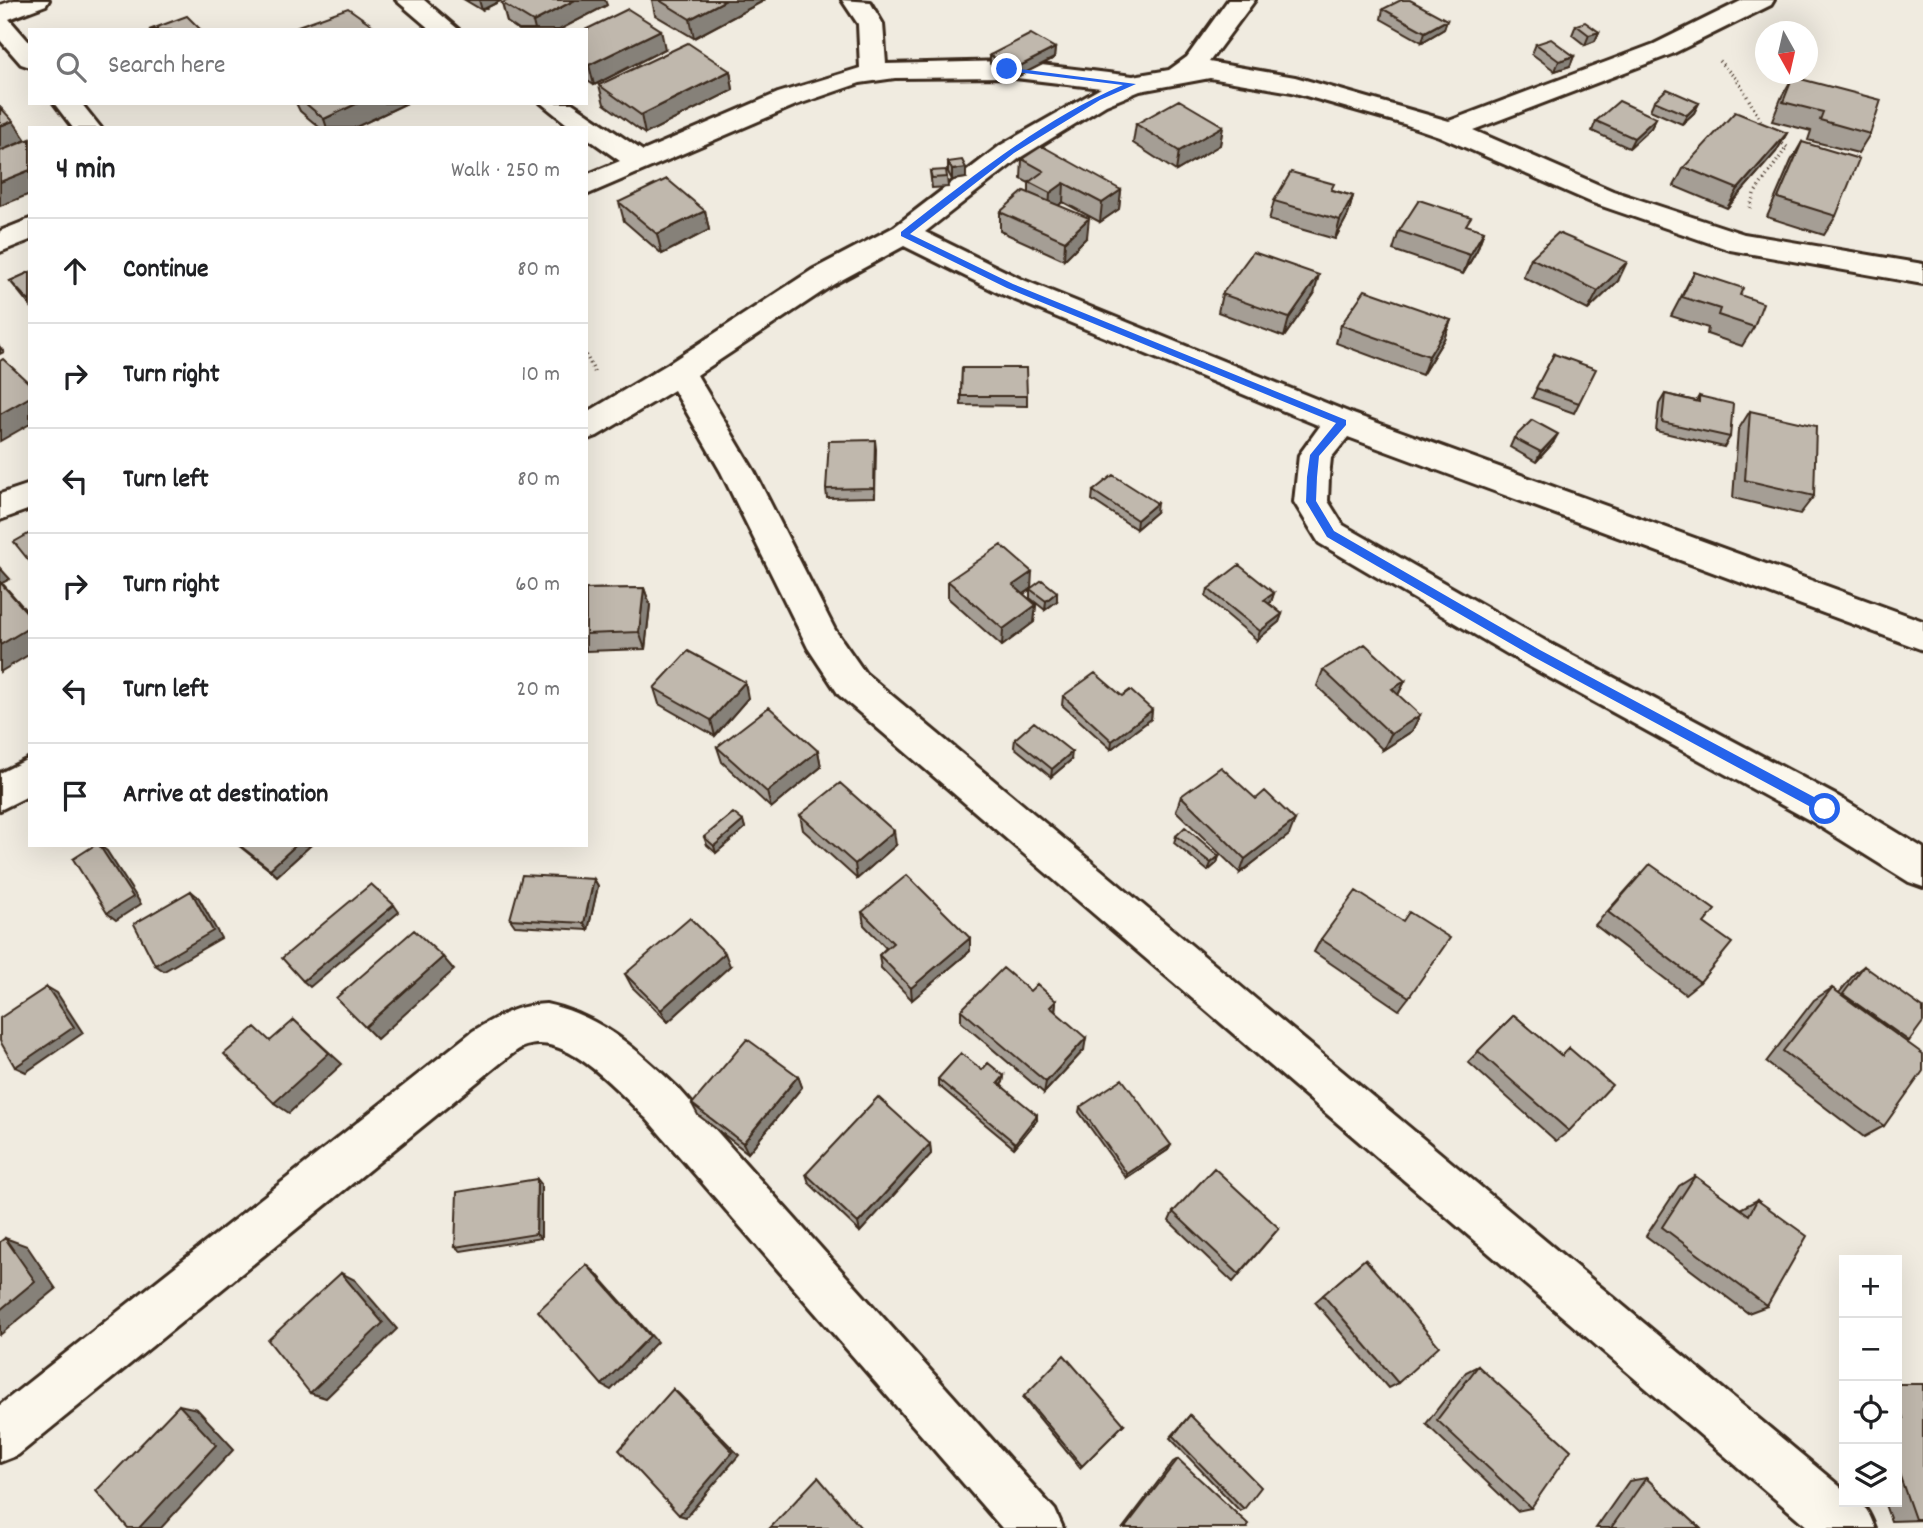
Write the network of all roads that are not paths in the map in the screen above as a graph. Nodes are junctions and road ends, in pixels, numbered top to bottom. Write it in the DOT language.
graph roads {
  1 [pos="37,0"];
  2 [pos="408,0"];
  3 [pos="854,0"];
  4 [pos="1243,0"];
  5 [pos="1762,0"];
  6 [pos="0,14"];
  7 [pos="0,23"];
  8 [pos="444,28"];
  9 [pos="28,57"];
  10 [pos="873,73"];
  11 [pos="1179,74"];
  12 [pos="1133,84"];
  13 [pos="69,105"];
  14 [pos="557,105"];
  15 [pos="86,126"];
  16 [pos="587,126"];
  17 [pos="588,127"];
  18 [pos="1449,130"];
  19 [pos="639,162"];
  20 [pos="588,185"];
  21 [pos="28,229"];
  22 [pos="904,234"];
  23 [pos="0,243"];
  24 [pos="1923,274"];
  25 [pos="679,372"];
  26 [pos="1342,422"];
  27 [pos="588,427"];
  28 [pos="28,497"];
  29 [pos="0,507"];
  30 [pos="1923,636"];
  31 [pos="28,775"];
  32 [pos="0,793"];
  33 [pos="1923,869"];
  34 [pos="0,1437"];
  35 [pos="1037,1528"];
  36 [pos="1849,1528"];
  1 -- 6 [label="street"];
  2 -- 8 [label="street"];
  3 -- 10 [label="street"];
  4 -- 11 [label="street"];
  5 -- 18 [label="street"];
  7 -- 9 [label="street"];
  10 -- 12 [label="street"];
  10 -- 19 [label="street"];
  11 -- 12 [label="street"];
  11 -- 18 [label="street"];
  12 -- 22 [label="street"];
  13 -- 15 [label="street"];
  14 -- 16 [label="street"];
  17 -- 19 [label="street"];
  18 -- 24 [label="street"];
  19 -- 20 [label="street"];
  21 -- 23 [label="street"];
  22 -- 25 [label="street"];
  22 -- 26 [label="street"];
  25 -- 27 [label="street"];
  25 -- 36 [label="street"];
  26 -- 30 [label="street"];
  26 -- 33 [label="street"];
  28 -- 29 [label="street"];
  31 -- 32 [label="street"];
  34 -- 35 [label="street"];
}
